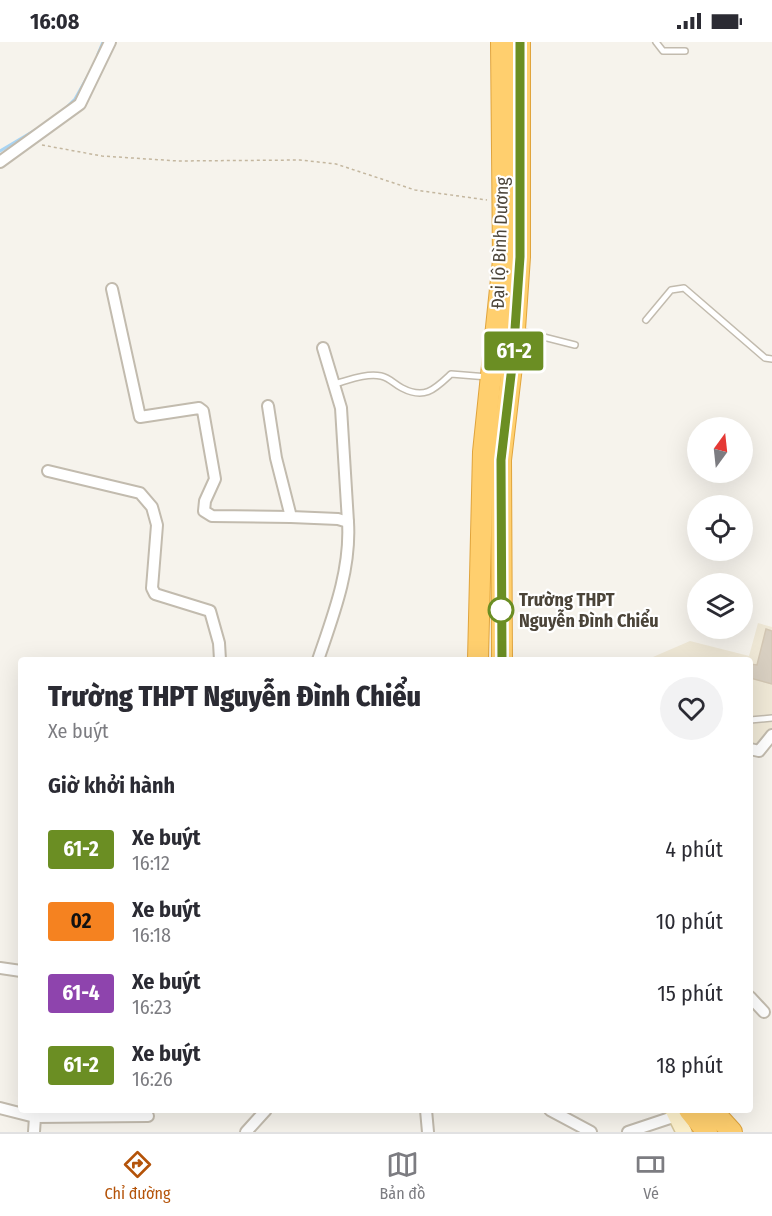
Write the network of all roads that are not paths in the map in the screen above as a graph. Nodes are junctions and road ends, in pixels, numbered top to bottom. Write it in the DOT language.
graph roads {
  1 [pos="110,42"];
  2 [pos="501,42"];
  3 [pos="520,42"];
  4 [pos="656,42"];
  5 [pos="685,51"];
  6 [pos="0,162"];
  7 [pos="112,289"];
  8 [pos="646,320"];
  9 [pos="515,330"];
  10 [pos="575,345"];
  11 [pos="323,348"];
  12 [pos="772,359"];
  13 [pos="492,377"];
  14 [pos="334,384"];
  15 [pos="268,406"];
  16 [pos="48,471"];
  17 [pos="291,518"];
  18 [pos="348,522"];
  19 [pos="220,657"];
  20 [pos="319,657"];
  21 [pos="478,657"];
  22 [pos="502,657"];
  23 [pos="772,718"];
  24 [pos="753,720"];
  25 [pos="772,735"];
  26 [pos="753,750"];
  27 [pos="0,968"];
  28 [pos="18,968"];
  29 [pos="753,1000"];
  30 [pos="764,1012"];
  31 [pos="0,1108"];
  32 [pos="18,1113"];
  33 [pos="19,1113"];
  34 [pos="102,1113"];
  35 [pos="263,1113"];
  36 [pos="426,1113"];
  37 [pos="555,1113"];
  38 [pos="676,1113"];
  39 [pos="679,1113"];
  40 [pos="680,1113"];
  41 [pos="715,1113"];
  42 [pos="148,1116"];
  43 [pos="35,1117"];
  44 [pos="579,1129"];
  45 [pos="34,1132"];
  46 [pos="246,1132"];
  47 [pos="428,1132"];
  48 [pos="591,1132"];
  49 [pos="628,1132"];
  50 [pos="684,1132"];
  51 [pos="707,1132"];
  52 [pos="732,1132"];
  1 -- 6 [label="street"];
  2 -- 13 [label="highway, Đại lộ Bình Dương"];
  3 -- 9 [label="highway, Đại lộ Bình Dương"];
  4 -- 5 [label="lane"];
  7 -- 17 [label="street"];
  8 -- 12 [label="lane"];
  9 -- 10 [label="lane"];
  9 -- 22 [label="highway, Đại lộ Bình Dương"];
  11 -- 14 [label="street"];
  13 -- 14 [label="lane"];
  13 -- 21 [label="highway, Đại lộ Bình Dương"];
  14 -- 18 [label="street"];
  15 -- 17 [label="street"];
  16 -- 19 [label="street"];
  17 -- 18 [label="street"];
  18 -- 20 [label="street"];
  23 -- 24 [label="lane"];
  25 -- 26 [label="street"];
  27 -- 28 [label="street"];
  29 -- 30 [label="street"];
  31 -- 32 [label="street"];
  33 -- 43 [label="street"];
  34 -- 42 [label="street"];
  34 -- 43 [label="street"];
  35 -- 46 [label="street"];
  36 -- 47 [label="street"];
  37 -- 44 [label="street"];
  38 -- 49 [label="street"];
  39 -- 50 [label="main road"];
  40 -- 51 [label="highway"];
  41 -- 52 [label="highway"];
  43 -- 45 [label="street"];
  44 -- 48 [label="street"];
}
